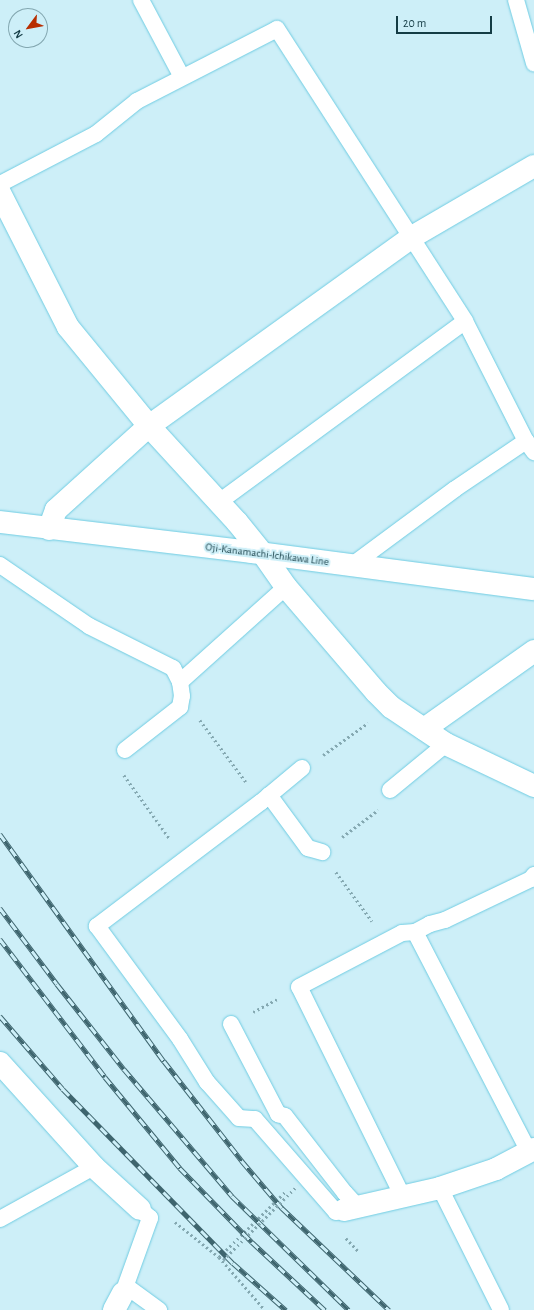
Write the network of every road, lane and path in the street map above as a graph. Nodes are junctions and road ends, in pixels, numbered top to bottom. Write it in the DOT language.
graph roads {
  1 [pos="141,0"];
  2 [pos="516,0"];
  3 [pos="534,63"];
  4 [pos="182,77"];
  5 [pos="534,166"];
  6 [pos="0,184"];
  7 [pos="2,203"];
  8 [pos="412,237"];
  9 [pos="465,321"];
  10 [pos="149,426"];
  11 [pos="530,446"];
  12 [pos="219,502"];
  13 [pos="0,525"];
  14 [pos="49,529"];
  15 [pos="263,554"];
  16 [pos="0,565"];
  17 [pos="351,566"];
  18 [pos="286,587"];
  19 [pos="534,589"];
  20 [pos="534,651"];
  21 [pos="181,689"];
  22 [pos="391,706"];
  23 [pos="424,729"];
  24 [pos="446,744"];
  25 [pos="125,750"];
  26 [pos="302,768"];
  27 [pos="534,786"];
  28 [pos="390,790"];
  29 [pos="265,798"];
  30 [pos="322,852"];
  31 [pos="184,859"];
  32 [pos="534,875"];
  33 [pos="415,932"];
  34 [pos="386,941"];
  35 [pos="231,1024"];
  36 [pos="0,1063"];
  37 [pos="532,1151"];
  38 [pos="94,1167"];
  39 [pos="295,1183"];
  40 [pos="298,1186"];
  41 [pos="440,1188"];
  42 [pos="403,1197"];
  43 [pos="351,1208"];
  44 [pos="140,1209"];
  45 [pos="170,1218"];
  46 [pos="0,1219"];
  47 [pos="219,1257"];
  48 [pos="121,1296"];
  49 [pos="159,1310"];
  50 [pos="265,1310"];
  51 [pos="501,1310"];
  1 -- 4 [label="lane"];
  2 -- 3 [label="lane"];
  4 -- 6 [label="lane"];
  4 -- 8 [label="lane"];
  5 -- 8 [label="street"];
  7 -- 10 [label="street"];
  8 -- 9 [label="lane"];
  8 -- 10 [label="street"];
  9 -- 11 [label="lane"];
  9 -- 12 [label="lane"];
  10 -- 12 [label="street"];
  10 -- 14 [label="street"];
  11 -- 17 [label="lane"];
  12 -- 15 [label="street"];
  13 -- 14 [label="street, Oji-Kanamachi-Ichikawa Line"];
  14 -- 15 [label="street, Oji-Kanamachi-Ichikawa Line"];
  15 -- 17 [label="street, Oji-Kanamachi-Ichikawa Line"];
  15 -- 18 [label="street"];
  16 -- 21 [label="lane"];
  17 -- 19 [label="street, Oji-Kanamachi-Ichikawa Line"];
  18 -- 21 [label="lane"];
  18 -- 22 [label="street"];
  20 -- 23 [label="street"];
  21 -- 25 [label="lane"];
  21 -- 29 [label="path"];
  22 -- 23 [label="street"];
  22 -- 26 [label="path"];
  23 -- 24 [label="street"];
  24 -- 27 [label="street"];
  24 -- 28 [label="lane"];
  25 -- 31 [label="path"];
  26 -- 29 [label="lane"];
  28 -- 30 [label="path"];
  29 -- 30 [label="lane"];
  29 -- 31 [label="lane"];
  30 -- 34 [label="path"];
  31 -- 43 [label="lane"];
  32 -- 33 [label="lane"];
  33 -- 34 [label="lane"];
  33 -- 37 [label="lane"];
  34 -- 42 [label="lane"];
  35 -- 43 [label="lane"];
  36 -- 38 [label="street"];
  37 -- 41 [label="street"];
  38 -- 44 [label="street"];
  38 -- 46 [label="lane"];
  39 -- 47 [label="path"];
  40 -- 47 [label="path, bridge"];
  41 -- 42 [label="street"];
  41 -- 51 [label="lane"];
  42 -- 43 [label="street"];
  44 -- 48 [label="lane"];
  45 -- 47 [label="path"];
  47 -- 50 [label="path"];
  48 -- 49 [label="lane"];
}
